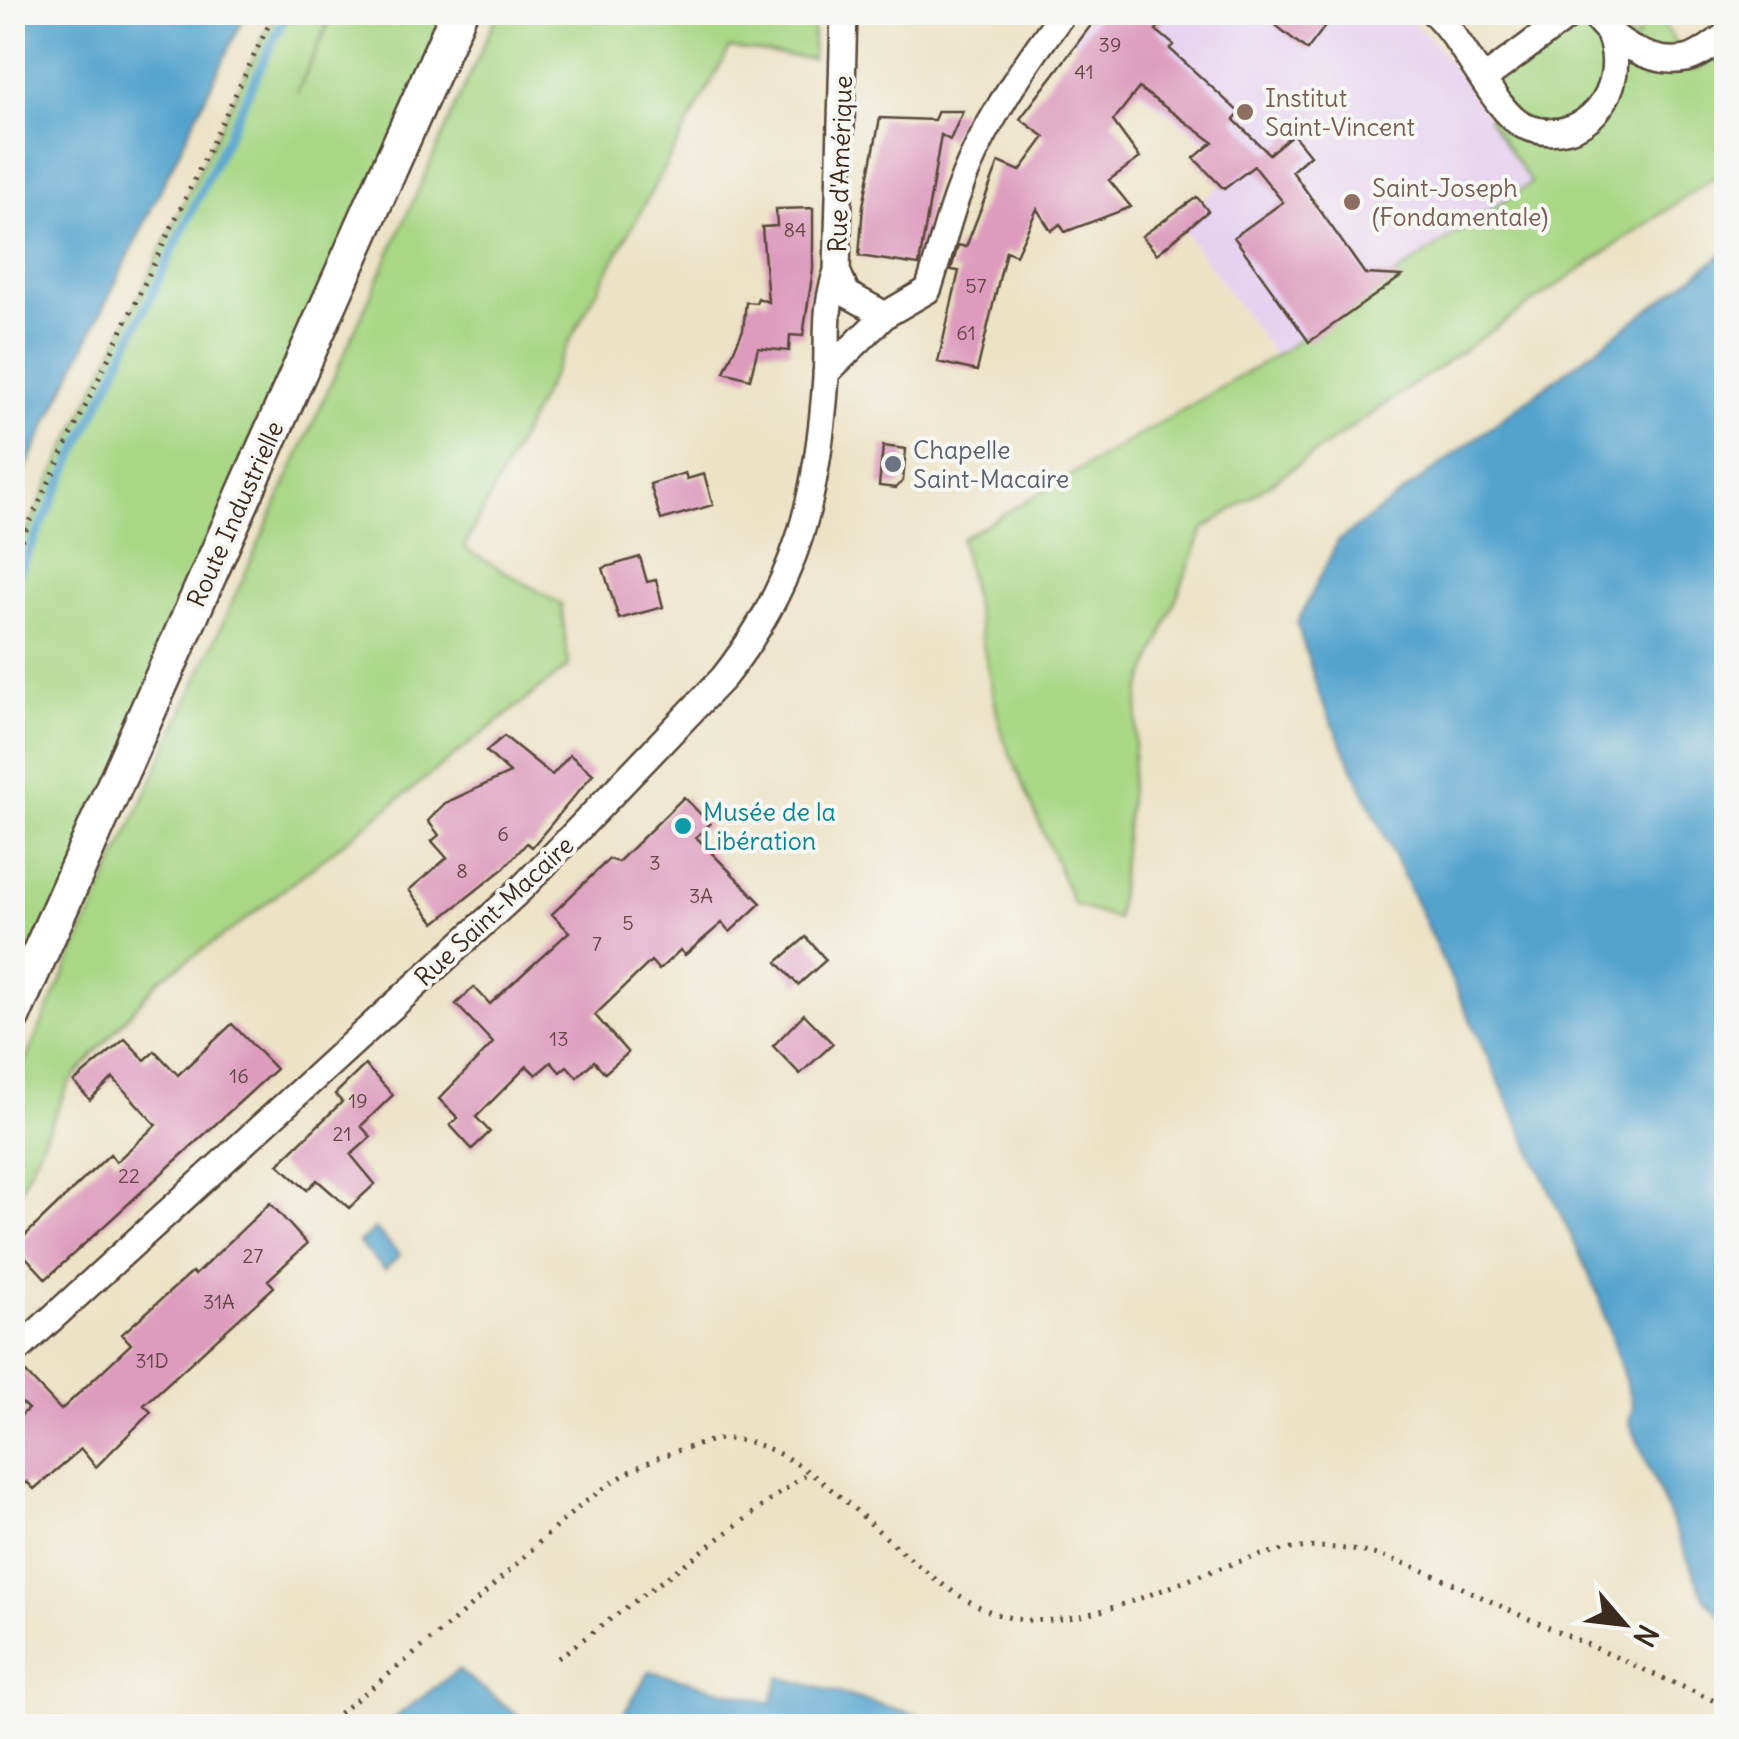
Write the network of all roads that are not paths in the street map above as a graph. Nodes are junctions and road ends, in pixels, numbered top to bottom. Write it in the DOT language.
graph roads {
  1 [pos="459,12"];
  2 [pos="844,12"];
  3 [pos="1064,12"];
  4 [pos="1434,12"];
  5 [pos="1574,12"];
  6 [pos="1592,12"];
  7 [pos="1608,34"];
  8 [pos="1726,35"];
  9 [pos="1486,78"];
  10 [pos="837,271"];
  11 [pos="885,315"];
  12 [pos="826,374"];
  13 [pos="12,1016"];
  14 [pos="12,1355"];
  1 -- 13 [label="main road, Route Industrielle"];
  2 -- 10 [label="street, Rue d'Amérique"];
  3 -- 11 [label="street"];
  4 -- 9 [label="street"];
  5 -- 9 [label="street"];
  6 -- 7 [label="street"];
  7 -- 8 [label="street"];
  7 -- 9 [label="street"];
  10 -- 11 [label="street"];
  10 -- 12 [label="street, Rue d'Amérique"];
  11 -- 12 [label="street"];
  12 -- 14 [label="street, Rue Saint-Macaire"];
}
